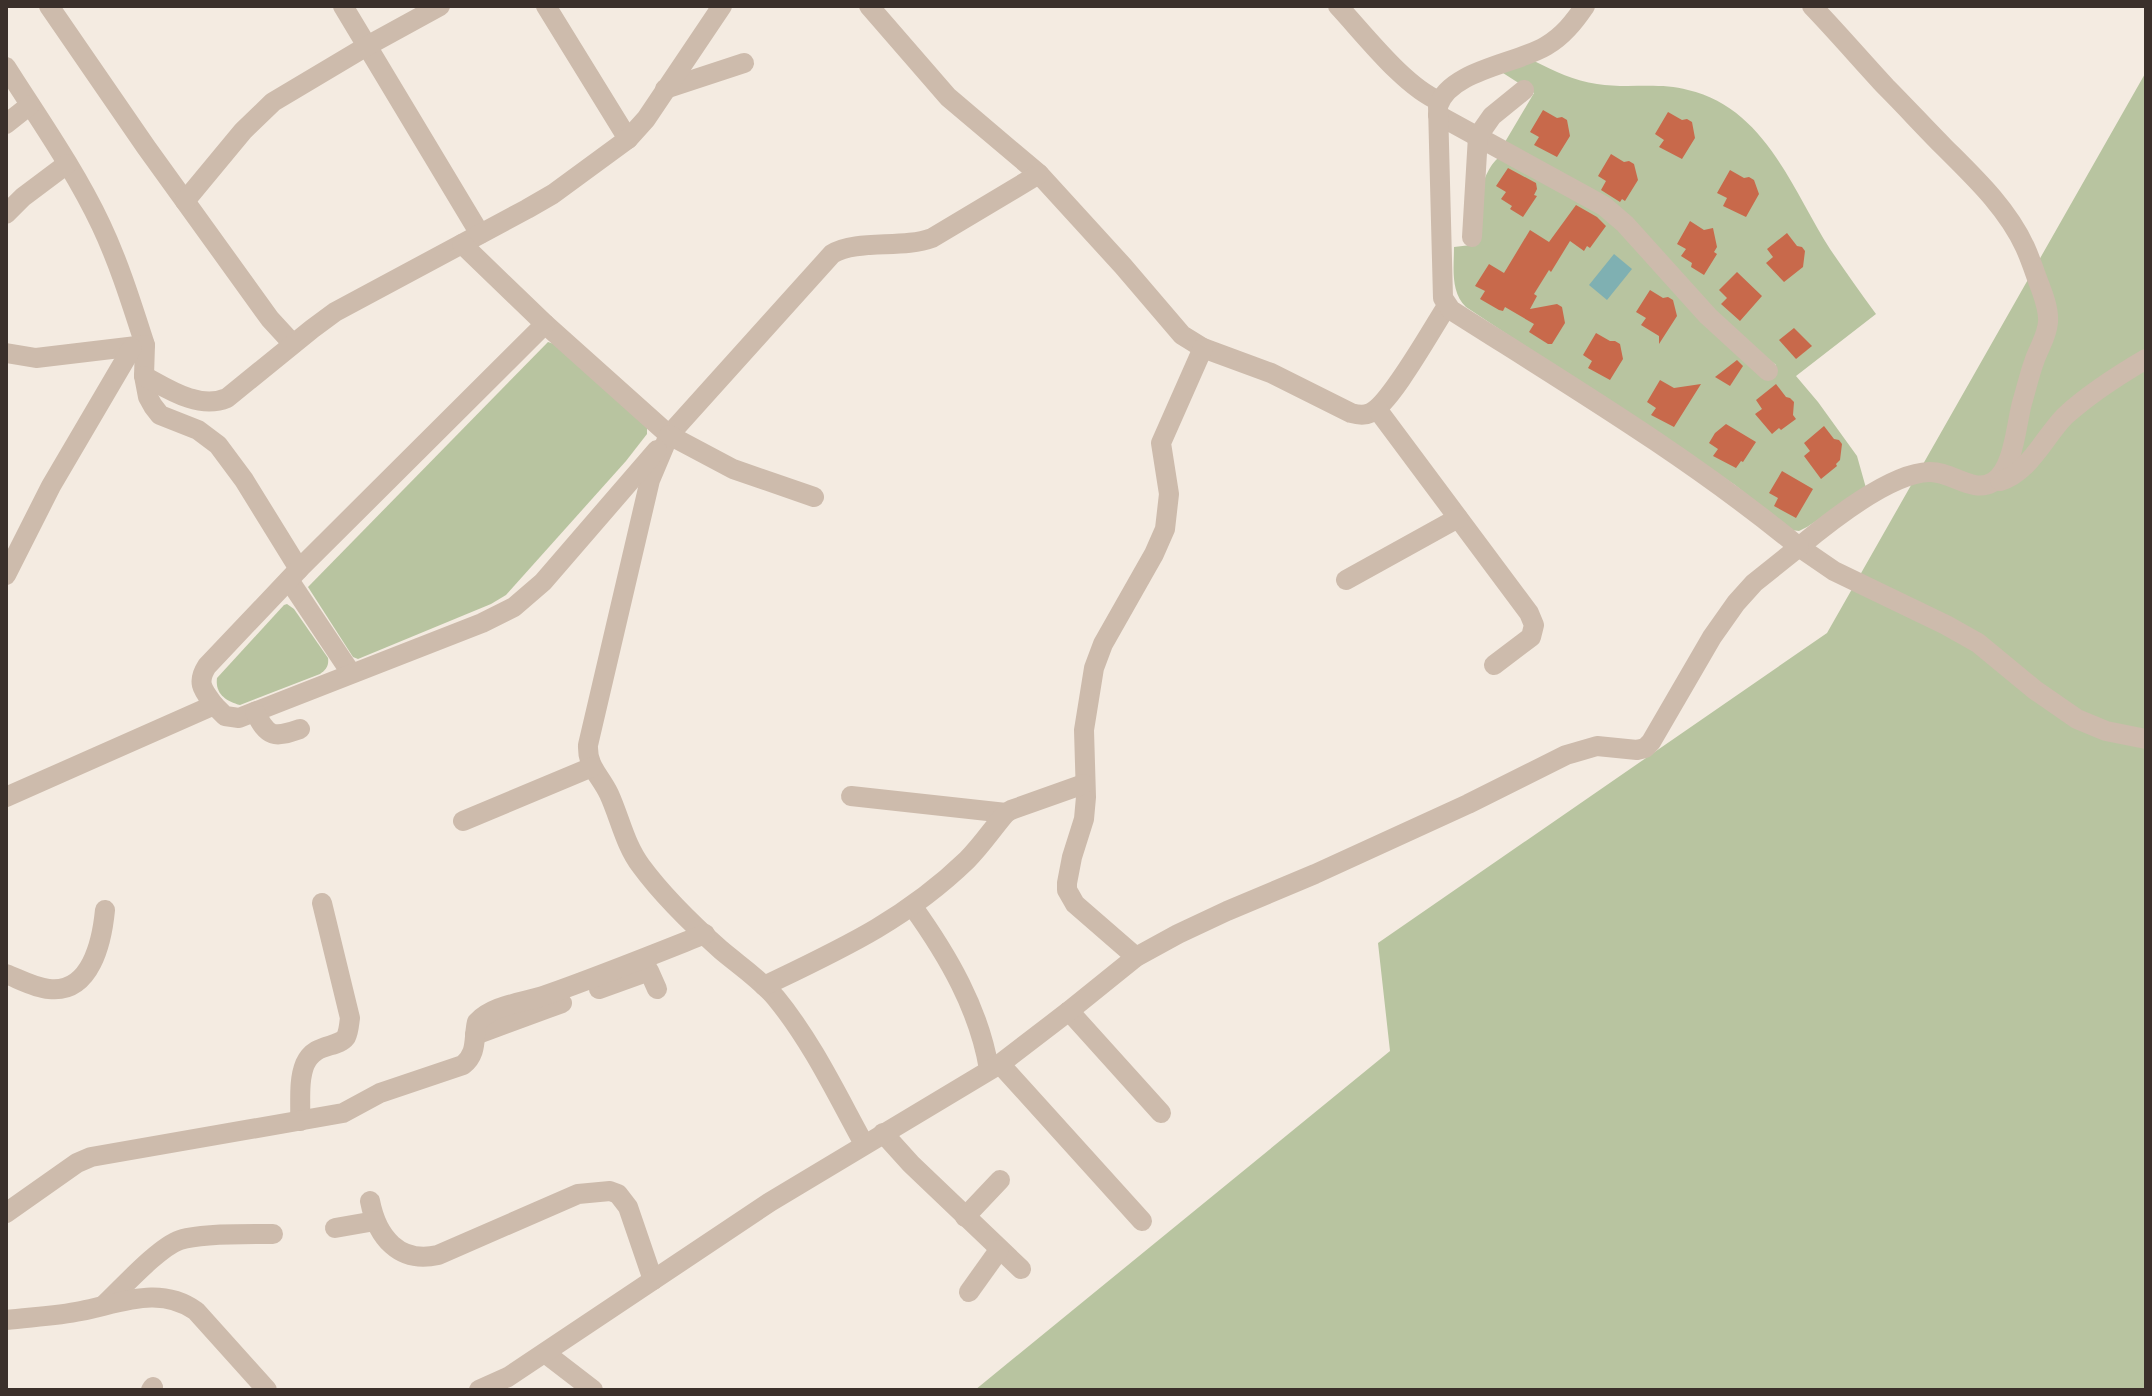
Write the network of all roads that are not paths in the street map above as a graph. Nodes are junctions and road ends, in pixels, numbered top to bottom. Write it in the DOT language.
graph roads {
  1 [pos="49,6"];
  2 [pos="343,6"];
  3 [pos="440,6"];
  4 [pos="546,6"];
  5 [pos="722,6"];
  6 [pos="869,6"];
  7 [pos="1338,6"];
  8 [pos="1585,6"];
  9 [pos="1812,6"];
  10 [pos="367,46"];
  11 [pos="744,63"];
  12 [pos="6,67"];
  13 [pos="665,89"];
  14 [pos="1524,90"];
  15 [pos="30,105"];
  16 [pos="1439,108"];
  17 [pos="6,124"];
  18 [pos="1478,136"];
  19 [pos="628,139"];
  20 [pos="67,164"];
  21 [pos="1039,174"];
  22 [pos="185,201"];
  23 [pos="6,214"];
  24 [pos="480,234"];
  25 [pos="1472,237"];
  26 [pos="462,244"];
  27 [pos="1447,306"];
  28 [pos="545,324"];
  29 [pos="293,344"];
  30 [pos="138,347"];
  31 [pos="1203,348"];
  32 [pos="6,353"];
  33 [pos="2146,359"];
  34 [pos="1768,371"];
  35 [pos="144,376"];
  36 [pos="1377,409"];
  37 [pos="669,435"];
  38 [pos="1992,483"];
  39 [pos="814,497"];
  40 [pos="1458,518"];
  41 [pos="1799,547"];
  42 [pos="6,575"];
  43 [pos="294,575"];
  44 [pos="1346,580"];
  45 [pos="1494,665"];
  46 [pos="351,673"];
  47 [pos="214,705"];
  48 [pos="255,712"];
  49 [pos="300,729"];
  50 [pos="2146,739"];
  51 [pos="592,767"];
  52 [pos="1084,784"];
  53 [pos="851,796"];
  54 [pos="6,797"];
  55 [pos="1006,813"];
  56 [pos="463,821"];
  57 [pos="322,903"];
  58 [pos="913,907"];
  59 [pos="105,910"];
  60 [pos="705,934"];
  61 [pos="1136,957"];
  62 [pos="6,974"];
  63 [pos="764,986"];
  64 [pos="657,989"];
  65 [pos="1069,1011"];
  66 [pos="475,1035"];
  67 [pos="994,1066"];
  68 [pos="1161,1113"];
  69 [pos="300,1121"];
  70 [pos="883,1133"];
  71 [pos="864,1144"];
  72 [pos="1000,1180"];
  73 [pos="6,1213"];
  74 [pos="965,1217"];
  75 [pos="1142,1221"];
  76 [pos="335,1228"];
  77 [pos="273,1234"];
  78 [pos="999,1250"];
  79 [pos="1021,1269"];
  80 [pos="653,1280"];
  81 [pos="969,1292"];
  82 [pos="102,1306"];
  83 [pos="6,1320"];
  84 [pos="545,1353"];
  85 [pos="267,1390"];
  86 [pos="479,1390"];
  87 [pos="593,1390"];
  1 -- 22 [label="street"];
  2 -- 10 [label="street"];
  3 -- 10 [label="street"];
  4 -- 19 [label="street"];
  5 -- 13 [label="street"];
  6 -- 21 [label="street"];
  7 -- 16 [label="street"];
  8 -- 16 [label="street"];
  9 -- 38 [label="street"];
  10 -- 22 [label="street"];
  10 -- 24 [label="street"];
  11 -- 13 [label="street"];
  12 -- 15 [label="street"];
  13 -- 19 [label="street"];
  14 -- 18 [label="street"];
  15 -- 17 [label="street"];
  15 -- 20 [label="street"];
  16 -- 18 [label="street"];
  16 -- 27 [label="street"];
  18 -- 25 [label="street"];
  18 -- 34 [label="street"];
  19 -- 24 [label="street"];
  20 -- 23 [label="street"];
  20 -- 30 [label="street"];
  21 -- 31 [label="street"];
  21 -- 37 [label="street"];
  22 -- 29 [label="street"];
  24 -- 26 [label="street"];
  26 -- 28 [label="street"];
  26 -- 29 [label="street"];
  27 -- 36 [label="street"];
  27 -- 41 [label="street"];
  28 -- 37 [label="street"];
  28 -- 43 [label="street"];
  29 -- 35 [label="street"];
  30 -- 32 [label="street"];
  30 -- 35 [label="street"];
  30 -- 42 [label="street"];
  31 -- 36 [label="street"];
  31 -- 52 [label="street"];
  33 -- 38 [label="street"];
  35 -- 43 [label="street"];
  36 -- 40 [label="street"];
  37 -- 39 [label="street"];
  37 -- 46 [label="street"];
  37 -- 51 [label="street"];
  38 -- 41 [label="street"];
  40 -- 44 [label="street"];
  40 -- 45 [label="street"];
  41 -- 50 [label="street"];
  41 -- 61 [label="street"];
  43 -- 46 [label="street"];
  43 -- 47 [label="street"];
  46 -- 48 [label="street"];
  47 -- 48 [label="street"];
  47 -- 54 [label="street"];
  48 -- 49 [label="street"];
  51 -- 56 [label="street"];
  51 -- 60 [label="street"];
  52 -- 55 [label="street"];
  52 -- 61 [label="street"];
  53 -- 55 [label="street"];
  55 -- 58 [label="street"];
  57 -- 69 [label="street"];
  58 -- 63 [label="street"];
  58 -- 67 [label="street"];
  59 -- 62 [label="street"];
  60 -- 63 [label="street"];
  60 -- 66 [label="street"];
  61 -- 65 [label="street"];
  63 -- 71 [label="street"];
  64 -- 66 [label="street"];
  65 -- 67 [label="street"];
  65 -- 68 [label="street"];
  66 -- 69 [label="street"];
  67 -- 70 [label="street"];
  67 -- 75 [label="street"];
  69 -- 73 [label="street"];
  70 -- 71 [label="street"];
  70 -- 74 [label="street"];
  71 -- 80 [label="street"];
  72 -- 74 [label="street"];
  74 -- 78 [label="street"];
  76 -- 80 [label="street"];
  77 -- 82 [label="street"];
  78 -- 79 [label="street"];
  78 -- 81 [label="street"];
  80 -- 84 [label="street"];
  82 -- 83 [label="street"];
  82 -- 85 [label="street"];
  84 -- 86 [label="street"];
  84 -- 87 [label="street"];
}
